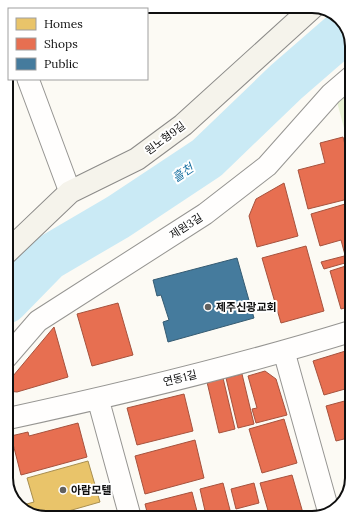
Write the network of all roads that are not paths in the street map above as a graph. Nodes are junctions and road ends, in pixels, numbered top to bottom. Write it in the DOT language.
graph roads {
  1 [pos="306,13"];
  2 [pos="28,80"];
  3 [pos="345,82"];
  4 [pos="70,192"];
  5 [pos="13,246"];
  6 [pos="345,333"];
  7 [pos="13,350"];
  8 [pos="284,352"];
  9 [pos="98,399"];
  10 [pos="13,417"];
  11 [pos="327,507"];
  12 [pos="129,511"];
  1 -- 4 [label="street, 원노형9길"];
  2 -- 4 [label="street"];
  3 -- 7 [label="street, 제원3길"];
  4 -- 5 [label="street, 원노형9길"];
  6 -- 8 [label="street, 연동1길"];
  8 -- 9 [label="street, 연동1길"];
  8 -- 11 [label="street"];
  9 -- 10 [label="street, 연동1길"];
  9 -- 12 [label="street"];
}
